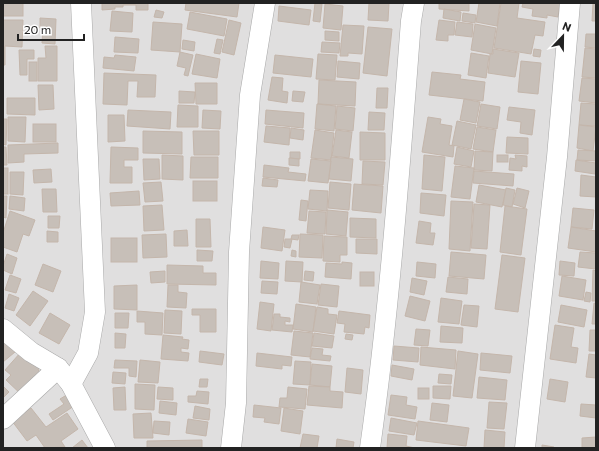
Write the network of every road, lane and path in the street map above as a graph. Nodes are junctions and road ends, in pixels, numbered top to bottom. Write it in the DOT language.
graph roads {
  1 [pos="81,3"];
  2 [pos="265,3"];
  3 [pos="414,3"];
  4 [pos="570,3"];
  5 [pos="3,329"];
  6 [pos="58,368"];
  7 [pos="71,384"];
  8 [pos="3,419"];
  9 [pos="105,448"];
  10 [pos="231,448"];
  11 [pos="370,448"];
  12 [pos="525,448"];
  1 -- 7 [label="street"];
  2 -- 10 [label="street"];
  3 -- 11 [label="street"];
  4 -- 12 [label="street"];
  5 -- 6 [label="street"];
  6 -- 7 [label="street"];
  6 -- 8 [label="street"];
  7 -- 9 [label="street"];
}
